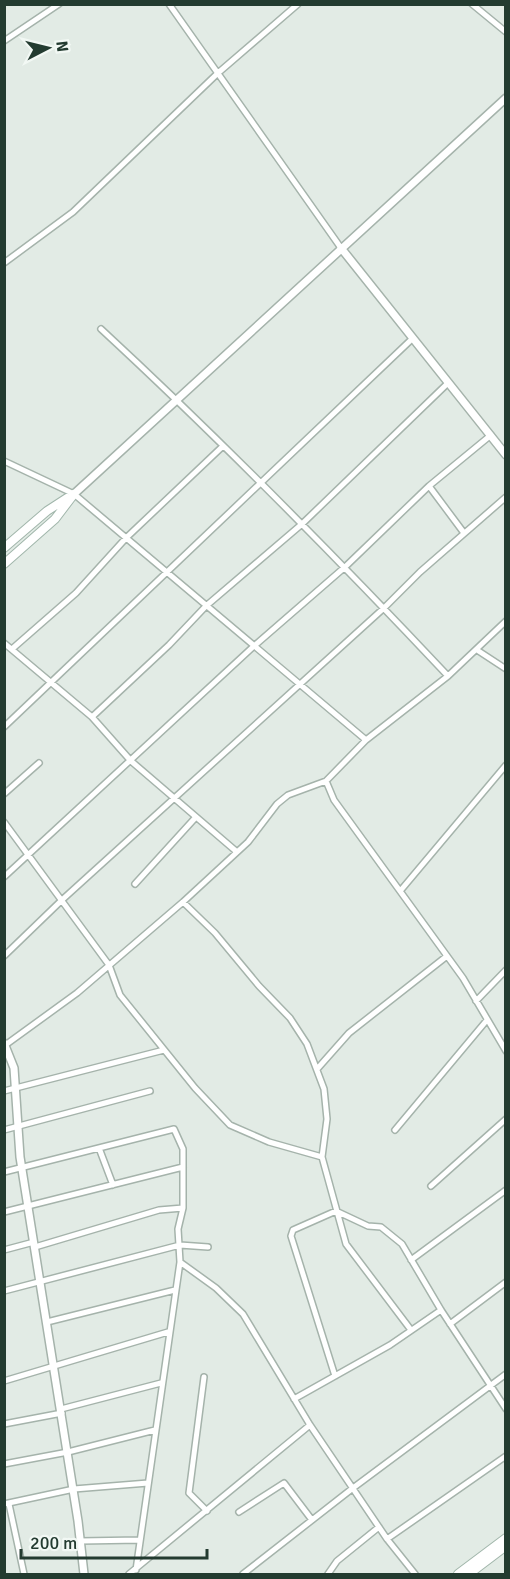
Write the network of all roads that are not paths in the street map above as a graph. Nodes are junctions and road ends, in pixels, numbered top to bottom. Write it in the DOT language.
graph roads {
  1 [pos="59,4"];
  2 [pos="169,4"];
  3 [pos="298,4"];
  4 [pos="472,4"];
  5 [pos="506,32"];
  6 [pos="4,42"];
  7 [pos="218,73"];
  8 [pos="506,98"];
  9 [pos="341,248"];
  10 [pos="4,263"];
  11 [pos="101,329"];
  12 [pos="413,338"];
  13 [pos="448,383"];
  14 [pos="176,398"];
  15 [pos="491,435"];
  16 [pos="223,446"];
  17 [pos="506,456"];
  18 [pos="4,461"];
  19 [pos="260,483"];
  20 [pos="429,486"];
  21 [pos="74,494"];
  22 [pos="506,497"];
  23 [pos="302,524"];
  24 [pos="464,533"];
  25 [pos="126,538"];
  26 [pos="4,548"];
  27 [pos="4,564"];
  28 [pos="345,567"];
  29 [pos="167,572"];
  30 [pos="206,606"];
  31 [pos="384,608"];
  32 [pos="506,621"];
  33 [pos="254,646"];
  34 [pos="7,647"];
  35 [pos="477,650"];
  36 [pos="506,669"];
  37 [pos="448,676"];
  38 [pos="52,682"];
  39 [pos="299,684"];
  40 [pos="92,717"];
  41 [pos="4,728"];
  42 [pos="366,740"];
  43 [pos="131,761"];
  44 [pos="39,763"];
  45 [pos="506,765"];
  46 [pos="326,781"];
  47 [pos="4,794"];
  48 [pos="175,799"];
  49 [pos="196,817"];
  50 [pos="4,822"];
  51 [pos="237,852"];
  52 [pos="29,855"];
  53 [pos="4,877"];
  54 [pos="135,884"];
  55 [pos="401,890"];
  56 [pos="63,899"];
  57 [pos="183,902"];
  58 [pos="4,956"];
  59 [pos="447,956"];
  60 [pos="109,965"];
  61 [pos="506,970"];
  62 [pos="476,1001"];
  63 [pos="487,1020"];
  64 [pos="5,1045"];
  65 [pos="164,1050"];
  66 [pos="506,1051"];
  67 [pos="318,1068"];
  68 [pos="16,1087"];
  69 [pos="4,1091"];
  70 [pos="150,1091"];
  71 [pos="506,1119"];
  72 [pos="18,1126"];
  73 [pos="4,1130"];
  74 [pos="395,1130"];
  75 [pos="99,1148"];
  76 [pos="322,1157"];
  77 [pos="183,1167"];
  78 [pos="22,1168"];
  79 [pos="4,1172"];
  80 [pos="113,1185"];
  81 [pos="431,1186"];
  82 [pos="506,1190"];
  83 [pos="28,1206"];
  84 [pos="183,1208"];
  85 [pos="336,1211"];
  86 [pos="4,1212"];
  87 [pos="35,1245"];
  88 [pos="180,1245"];
  89 [pos="208,1247"];
  90 [pos="4,1250"];
  91 [pos="411,1260"];
  92 [pos="180,1262"];
  93 [pos="41,1281"];
  94 [pos="506,1282"];
  95 [pos="4,1290"];
  96 [pos="175,1290"];
  97 [pos="441,1310"];
  98 [pos="47,1323"];
  99 [pos="450,1324"];
  100 [pos="411,1330"];
  101 [pos="168,1332"];
  102 [pos="54,1366"];
  103 [pos="506,1374"];
  104 [pos="335,1376"];
  105 [pos="204,1377"];
  106 [pos="4,1381"];
  107 [pos="161,1383"];
  108 [pos="490,1385"];
  109 [pos="294,1399"];
  110 [pos="506,1409"];
  111 [pos="61,1411"];
  112 [pos="4,1424"];
  113 [pos="310,1425"];
  114 [pos="155,1430"];
  115 [pos="68,1452"];
  116 [pos="506,1456"];
  117 [pos="4,1464"];
  118 [pos="148,1483"];
  119 [pos="353,1488"];
  120 [pos="74,1490"];
  121 [pos="7,1504"];
  122 [pos="207,1511"];
  123 [pos="239,1512"];
  124 [pos="312,1520"];
  125 [pos="379,1527"];
  126 [pos="506,1538"];
  127 [pos="387,1539"];
  128 [pos="140,1540"];
  129 [pos="80,1541"];
  130 [pos="506,1546"];
  131 [pos="133,1573"];
  132 [pos="24,1575"];
  133 [pos="84,1575"];
  134 [pos="243,1575"];
  135 [pos="328,1575"];
  136 [pos="415,1575"];
  137 [pos="458,1575"];
  138 [pos="469,1575"];
  1 -- 6 [label="street"];
  2 -- 7 [label="street"];
  3 -- 7 [label="street"];
  4 -- 5 [label="street"];
  7 -- 9 [label="street"];
  7 -- 10 [label="street"];
  8 -- 9 [label="street"];
  9 -- 12 [label="street"];
  9 -- 14 [label="street"];
  11 -- 14 [label="street"];
  12 -- 13 [label="street"];
  12 -- 19 [label="street"];
  13 -- 15 [label="street"];
  13 -- 23 [label="street"];
  14 -- 16 [label="street"];
  14 -- 21 [label="street"];
  15 -- 17 [label="street"];
  15 -- 20 [label="street"];
  16 -- 19 [label="street"];
  16 -- 25 [label="street"];
  18 -- 21 [label="street"];
  19 -- 23 [label="street"];
  19 -- 29 [label="street"];
  20 -- 24 [label="street"];
  20 -- 28 [label="street"];
  21 -- 25 [label="street"];
  21 -- 26 [label="main road"];
  21 -- 27 [label="main road"];
  22 -- 24 [label="street"];
  23 -- 28 [label="street"];
  23 -- 30 [label="street"];
  24 -- 31 [label="street"];
  25 -- 29 [label="street"];
  25 -- 34 [label="street"];
  28 -- 31 [label="street"];
  28 -- 33 [label="street"];
  29 -- 30 [label="street"];
  29 -- 38 [label="street"];
  30 -- 33 [label="street"];
  30 -- 40 [label="street"];
  31 -- 37 [label="street"];
  31 -- 39 [label="street"];
  32 -- 35 [label="street"];
  33 -- 39 [label="street"];
  33 -- 43 [label="street"];
  34 -- 38 [label="street"];
  35 -- 36 [label="street"];
  35 -- 37 [label="street"];
  37 -- 42 [label="street"];
  38 -- 40 [label="street"];
  38 -- 41 [label="street"];
  39 -- 42 [label="street"];
  39 -- 48 [label="street"];
  40 -- 43 [label="street"];
  42 -- 46 [label="street"];
  43 -- 48 [label="street"];
  43 -- 52 [label="street"];
  44 -- 47 [label="street"];
  45 -- 55 [label="street"];
  46 -- 51 [label="street"];
  46 -- 55 [label="street"];
  48 -- 49 [label="street"];
  48 -- 56 [label="street"];
  49 -- 51 [label="street"];
  49 -- 54 [label="street"];
  50 -- 52 [label="street"];
  51 -- 57 [label="street"];
  52 -- 53 [label="street"];
  52 -- 56 [label="street"];
  55 -- 59 [label="street"];
  56 -- 58 [label="street"];
  56 -- 60 [label="street"];
  57 -- 60 [label="street"];
  57 -- 67 [label="street"];
  59 -- 62 [label="street"];
  59 -- 67 [label="street"];
  60 -- 64 [label="street"];
  60 -- 65 [label="street"];
  61 -- 62 [label="street"];
  62 -- 63 [label="street"];
  63 -- 66 [label="street"];
  63 -- 74 [label="street"];
  64 -- 68 [label="street"];
  65 -- 68 [label="street"];
  65 -- 76 [label="street"];
  67 -- 76 [label="street"];
  68 -- 69 [label="street"];
  68 -- 72 [label="street"];
  70 -- 72 [label="street"];
  71 -- 81 [label="street"];
  72 -- 73 [label="street"];
  72 -- 78 [label="street"];
  75 -- 77 [label="street"];
  75 -- 78 [label="street"];
  75 -- 80 [label="street"];
  76 -- 85 [label="street"];
  77 -- 80 [label="street"];
  77 -- 84 [label="street"];
  78 -- 79 [label="street"];
  78 -- 83 [label="street"];
  80 -- 83 [label="street"];
  82 -- 91 [label="street"];
  83 -- 86 [label="street"];
  83 -- 87 [label="street"];
  84 -- 87 [label="street"];
  84 -- 88 [label="street"];
  85 -- 91 [label="street"];
  85 -- 100 [label="street"];
  85 -- 104 [label="street"];
  87 -- 90 [label="street"];
  87 -- 93 [label="street"];
  88 -- 89 [label="street"];
  88 -- 92 [label="street"];
  88 -- 93 [label="street"];
  91 -- 97 [label="street"];
  92 -- 96 [label="street"];
  92 -- 109 [label="street"];
  93 -- 95 [label="street"];
  93 -- 98 [label="street"];
  94 -- 99 [label="street"];
  96 -- 98 [label="street"];
  96 -- 101 [label="street"];
  97 -- 99 [label="street"];
  97 -- 100 [label="street"];
  98 -- 102 [label="street"];
  99 -- 108 [label="street"];
  100 -- 104 [label="street"];
  101 -- 102 [label="street"];
  101 -- 107 [label="street"];
  102 -- 106 [label="street"];
  102 -- 111 [label="street"];
  103 -- 108 [label="street"];
  104 -- 109 [label="street"];
  105 -- 122 [label="street"];
  107 -- 111 [label="street"];
  107 -- 114 [label="street"];
  108 -- 110 [label="street"];
  108 -- 119 [label="street"];
  109 -- 113 [label="street"];
  111 -- 112 [label="street"];
  111 -- 115 [label="street"];
  113 -- 119 [label="street"];
  113 -- 122 [label="street"];
  114 -- 115 [label="street"];
  114 -- 118 [label="street"];
  115 -- 117 [label="street"];
  115 -- 120 [label="street"];
  116 -- 127 [label="street"];
  118 -- 120 [label="street"];
  118 -- 128 [label="street"];
  119 -- 124 [label="street"];
  119 -- 125 [label="street"];
  120 -- 121 [label="street"];
  120 -- 129 [label="street"];
  121 -- 132 [label="street"];
  122 -- 131 [label="street"];
  123 -- 124 [label="street"];
  124 -- 134 [label="street"];
  125 -- 127 [label="street"];
  125 -- 135 [label="street"];
  126 -- 137 [label="main road"];
  127 -- 136 [label="street"];
  128 -- 129 [label="street"];
  128 -- 131 [label="street"];
  129 -- 133 [label="street"];
  130 -- 138 [label="main road"];
}
